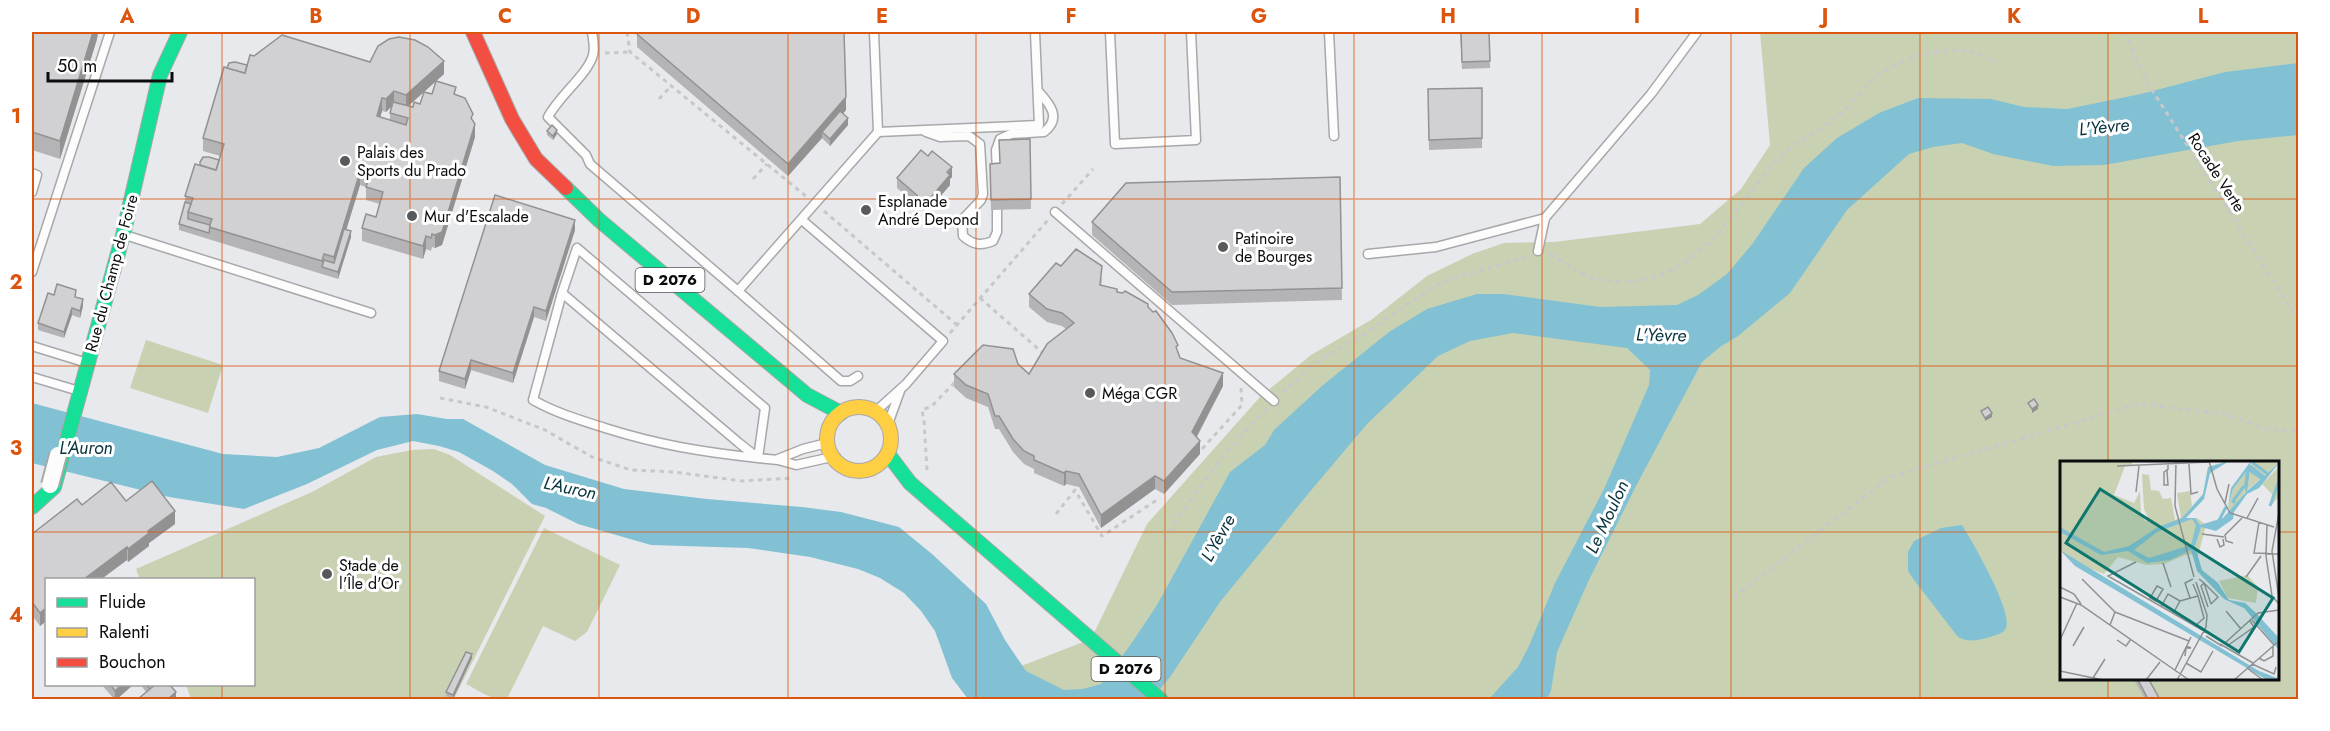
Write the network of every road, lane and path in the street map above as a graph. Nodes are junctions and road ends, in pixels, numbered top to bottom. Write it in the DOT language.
graph roads {
  1 [pos="110,32"];
  2 [pos="180,32"];
  3 [pos="473,32"];
  4 [pos="592,32"];
  5 [pos="627,32"];
  6 [pos="874,32"];
  7 [pos="1035,32"];
  8 [pos="1110,32"];
  9 [pos="1191,32"];
  10 [pos="1329,32"];
  11 [pos="1697,32"];
  12 [pos="2125,32"];
  13 [pos="630,52"];
  14 [pos="594,53"];
  15 [pos="1997,63"];
  16 [pos="671,86"];
  17 [pos="1038,91"];
  18 [pos="659,99"];
  19 [pos="919,130"];
  20 [pos="878,132"];
  21 [pos="1334,136"];
  22 [pos="767,164"];
  23 [pos="1093,169"];
  24 [pos="32,173"];
  25 [pos="997,173"];
  26 [pos="753,179"];
  27 [pos="32,192"];
  28 [pos="816,204"];
  29 [pos="997,210"];
  30 [pos="1055,212"];
  31 [pos="1545,218"];
  32 [pos="802,220"];
  33 [pos="123,235"];
  34 [pos="1538,251"];
  35 [pos="1368,254"];
  36 [pos="32,272"];
  37 [pos="738,291"];
  38 [pos="562,293"];
  39 [pos="980,298"];
  40 [pos="371,313"];
  41 [pos="2298,320"];
  42 [pos="957,325"];
  43 [pos="943,341"];
  44 [pos="32,346"];
  45 [pos="1047,357"];
  46 [pos="87,363"];
  47 [pos="1241,372"];
  48 [pos="963,374"];
  49 [pos="858,376"];
  50 [pos="32,377"];
  51 [pos="901,388"];
  52 [pos="807,395"];
  53 [pos="77,397"];
  54 [pos="440,398"];
  55 [pos="1274,401"];
  56 [pos="876,411"];
  57 [pos="841,413"];
  58 [pos="888,424"];
  59 [pos="829,428"];
  60 [pos="2298,431"];
  61 [pos="827,443"];
  62 [pos="1202,449"];
  63 [pos="888,453"];
  64 [pos="58,455"];
  65 [pos="832,457"];
  66 [pos="758,458"];
  67 [pos="778,460"];
  68 [pos="805,463"];
  69 [pos="873,468"];
  70 [pos="910,483"];
  71 [pos="52,487"];
  72 [pos="923,495"];
  73 [pos="1160,498"];
  74 [pos="32,501"];
  75 [pos="32,507"];
  76 [pos="1056,514"];
  77 [pos="1166,540"];
  78 [pos="1734,597"];
  79 [pos="1161,699"];
  1 -- 36 [label="lane"];
  2 -- 33 [label="main road, Rue du Champ de Foire"];
  3 -- 52 [label="main road, D 2076"];
  4 -- 14 [label="lane"];
  5 -- 13 [label="path"];
  6 -- 20 [label="lane"];
  7 -- 17 [label="lane"];
  8 -- 9 [label="lane"];
  10 -- 21 [label="lane"];
  11 -- 31 [label="lane"];
  12 -- 41 [label="path, Rocade Verte"];
  13 -- 14 [label="path"];
  13 -- 16 [label="path"];
  14 -- 37 [label="lane"];
  15 -- 34 [label="path"];
  16 -- 18 [label="path"];
  16 -- 22 [label="path"];
  17 -- 19 [label="lane"];
  17 -- 25 [label="lane"];
  19 -- 20 [label="lane"];
  19 -- 29 [label="lane"];
  20 -- 28 [label="lane"];
  22 -- 26 [label="path"];
  22 -- 28 [label="path"];
  23 -- 30 [label="path"];
  24 -- 27 [label="lane"];
  28 -- 32 [label="lane"];
  28 -- 42 [label="path"];
  30 -- 39 [label="path"];
  30 -- 47 [label="lane"];
  31 -- 34 [label="lane"];
  31 -- 35 [label="lane"];
  32 -- 37 [label="lane"];
  32 -- 43 [label="lane"];
  33 -- 40 [label="lane"];
  33 -- 46 [label="main road, Rue du Champ de Foire"];
  34 -- 55 [label="path"];
  37 -- 49 [label="lane"];
  38 -- 66 [label="lane"];
  38 -- 66 [label="lane"];
  38 -- 66 [label="lane"];
  39 -- 42 [label="path"];
  39 -- 45 [label="path"];
  42 -- 43 [label="path"];
  43 -- 51 [label="lane"];
  44 -- 46 [label="lane"];
  46 -- 53 [label="main road, Rue du Champ de Foire"];
  47 -- 55 [label="lane"];
  47 -- 62 [label="path"];
  48 -- 72 [label="path"];
  50 -- 53 [label="lane"];
  51 -- 56 [label="lane"];
  51 -- 58 [label="lane"];
  52 -- 57 [label="main road, D 2076"];
  52 -- 59 [label="main road, D 2076"];
  53 -- 71 [label="main road, Rue du Champ de Foire, bridge"];
  54 -- 68 [label="path"];
  55 -- 77 [label="path"];
  56 -- 57 [label="main road"];
  56 -- 58 [label="main road"];
  57 -- 59 [label="main road"];
  58 -- 63 [label="main road"];
  59 -- 61 [label="main road"];
  60 -- 78 [label="path"];
  61 -- 65 [label="main road"];
  61 -- 67 [label="lane"];
  63 -- 69 [label="main road"];
  63 -- 70 [label="main road, D 2076"];
  64 -- 71 [label="street, bridge"];
  65 -- 68 [label="lane"];
  65 -- 69 [label="main road"];
  66 -- 67 [label="lane"];
  67 -- 68 [label="lane"];
  69 -- 70 [label="main road, D 2076"];
  70 -- 72 [label="main road, D 2076"];
  71 -- 74 [label="main road"];
  71 -- 75 [label="main road"];
  72 -- 79 [label="main road, D 2076"];
  73 -- 76 [label="path"];
}
